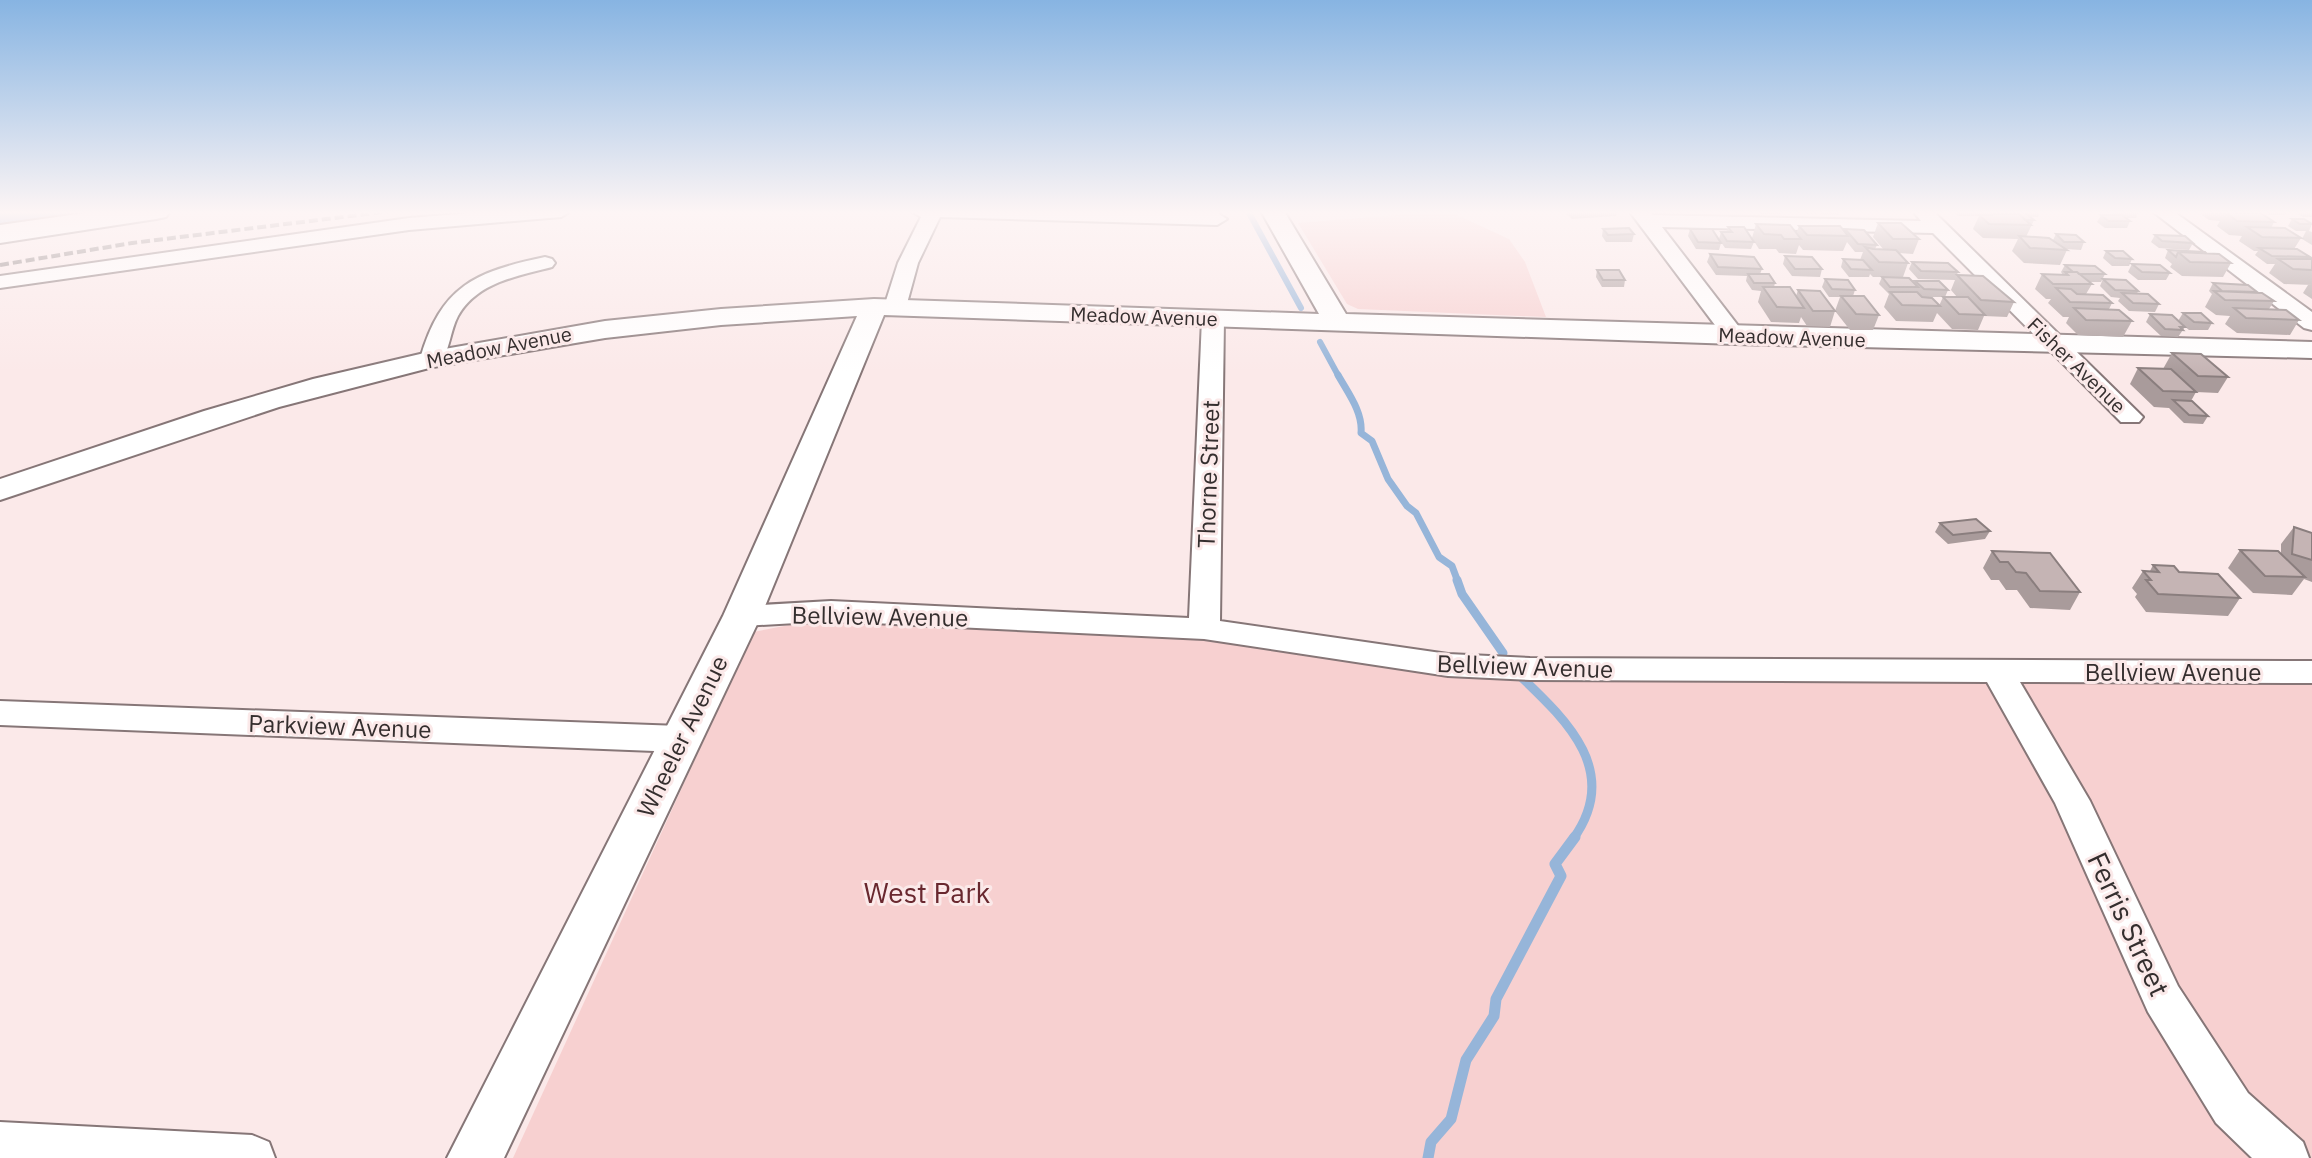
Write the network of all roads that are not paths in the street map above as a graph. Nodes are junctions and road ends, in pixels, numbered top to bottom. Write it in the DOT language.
graph roads {
  1 [pos="120,265"];
  2 [pos="534,265"];
  3 [pos="907,265"];
  4 [pos="1304,265"];
  5 [pos="1681,265"];
  6 [pos="1976,265"];
  7 [pos="2234,265"];
  8 [pos="0,282"];
  9 [pos="884,307"];
  10 [pos="1213,319"];
  11 [pos="1338,323"];
  12 [pos="2312,323"];
  13 [pos="1735,336"];
  14 [pos="2054,344"];
  15 [pos="2312,350"];
  16 [pos="432,359"];
  17 [pos="2130,417"];
  18 [pos="0,490"];
  19 [pos="742,616"];
  20 [pos="1204,629"];
  21 [pos="2312,672"];
  22 [pos="1998,673"];
  23 [pos="0,713"];
  24 [pos="680,739"];
  25 [pos="0,1145"];
  26 [pos="252,1158"];
  27 [pos="475,1158"];
  28 [pos="2286,1158"];
  1 -- 8 [label="street"];
  2 -- 16 [label="street"];
  3 -- 9 [label="street, Wheeler Avenue"];
  4 -- 11 [label="street"];
  5 -- 13 [label="street"];
  6 -- 14 [label="street, Fisher Avenue"];
  7 -- 12 [label="street"];
  9 -- 10 [label="street, Meadow Avenue"];
  9 -- 16 [label="street, Meadow Avenue"];
  9 -- 19 [label="street, Wheeler Avenue"];
  10 -- 11 [label="street, Meadow Avenue"];
  10 -- 20 [label="street, Thorne Street"];
  11 -- 13 [label="street, Meadow Avenue"];
  13 -- 14 [label="street, Meadow Avenue"];
  14 -- 15 [label="street, Meadow Avenue"];
  14 -- 17 [label="street, Fisher Avenue"];
  16 -- 18 [label="street, Meadow Avenue"];
  19 -- 20 [label="street, Bellview Avenue"];
  19 -- 24 [label="street, Wheeler Avenue"];
  20 -- 22 [label="street, Bellview Avenue"];
  21 -- 22 [label="street, Bellview Avenue"];
  22 -- 28 [label="street, Ferris Street"];
  23 -- 24 [label="street, Parkview Avenue"];
  24 -- 27 [label="street, Wheeler Avenue"];
  25 -- 26 [label="street"];
}
